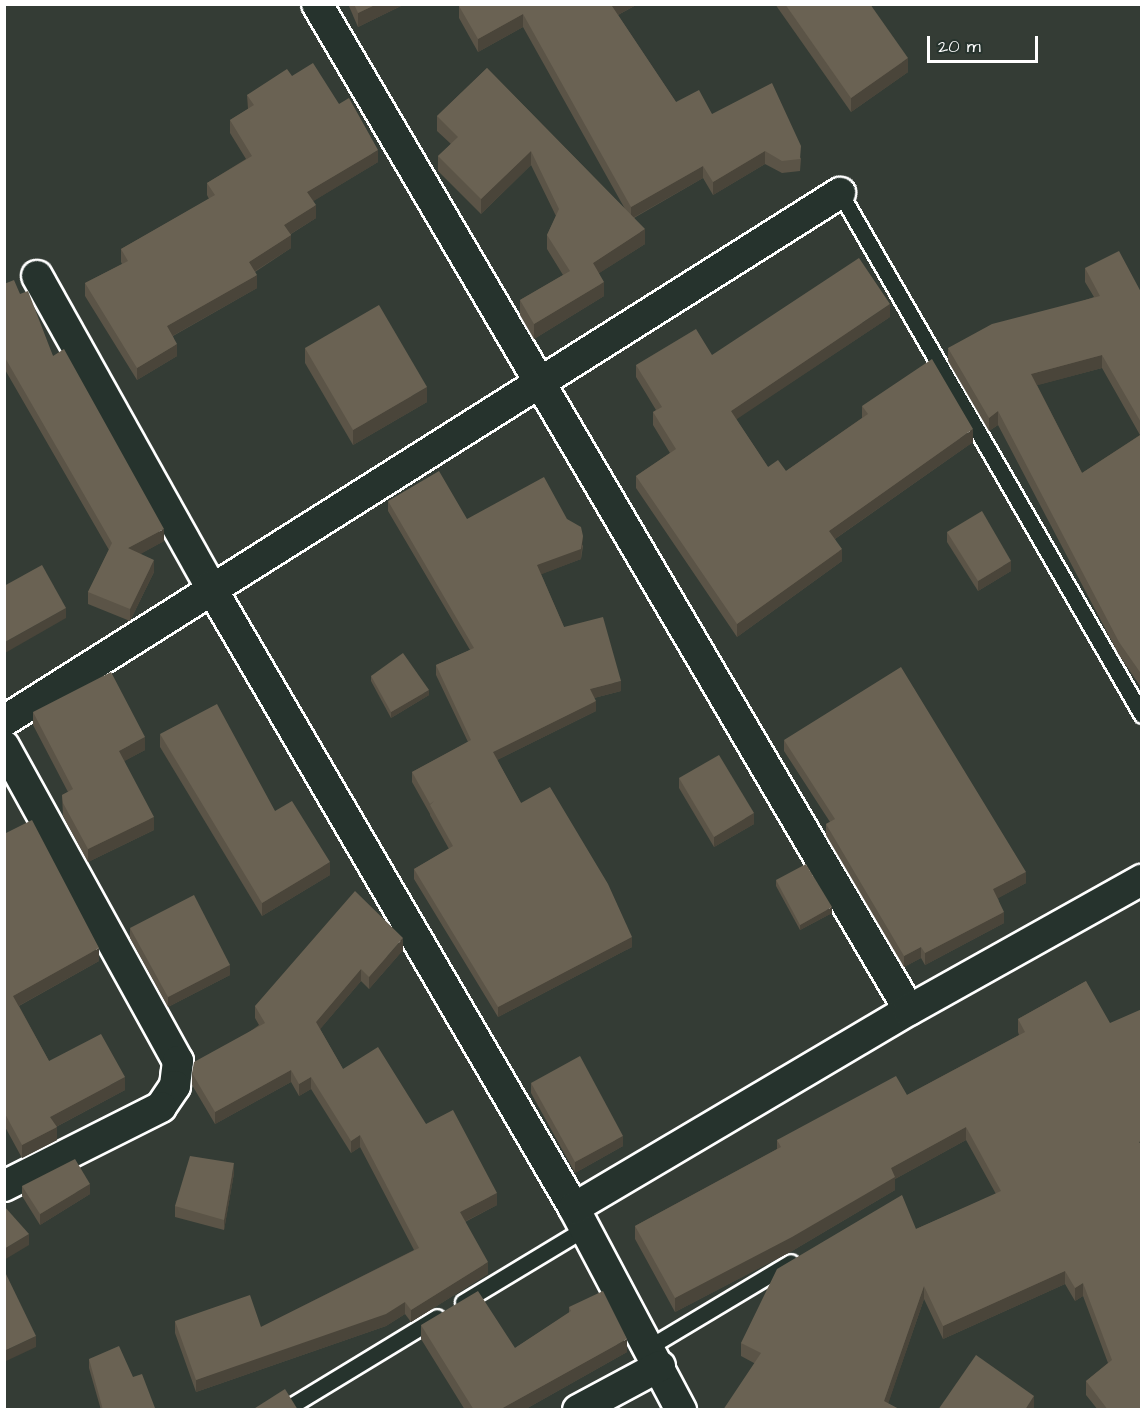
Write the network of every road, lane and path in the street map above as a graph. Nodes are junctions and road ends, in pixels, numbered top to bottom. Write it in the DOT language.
graph roads {
  1 [pos="317,4"];
  2 [pos="840,193"];
  3 [pos="37,276"];
  4 [pos="539,381"];
  5 [pos="210,586"];
  6 [pos="1142,715"];
  7 [pos="4,720"];
  8 [pos="4,746"];
  9 [pos="1142,880"];
  10 [pos="909,1010"];
  11 [pos="4,1186"];
  12 [pos="579,1219"];
  13 [pos="802,1256"];
  14 [pos="655,1357"];
  15 [pos="294,1404"];
  16 [pos="578,1410"];
  17 [pos="681,1410"];
  1 -- 4 [label="street"];
  2 -- 4 [label="street"];
  2 -- 6 [label="lane"];
  3 -- 5 [label="street"];
  4 -- 5 [label="street"];
  4 -- 10 [label="street"];
  5 -- 7 [label="street"];
  5 -- 12 [label="street"];
  8 -- 11 [label="street"];
  9 -- 10 [label="street"];
  10 -- 12 [label="street"];
  12 -- 14 [label="street"];
  12 -- 15 [label="lane"];
  13 -- 14 [label="lane"];
  14 -- 16 [label="street"];
  14 -- 17 [label="street"];
}
